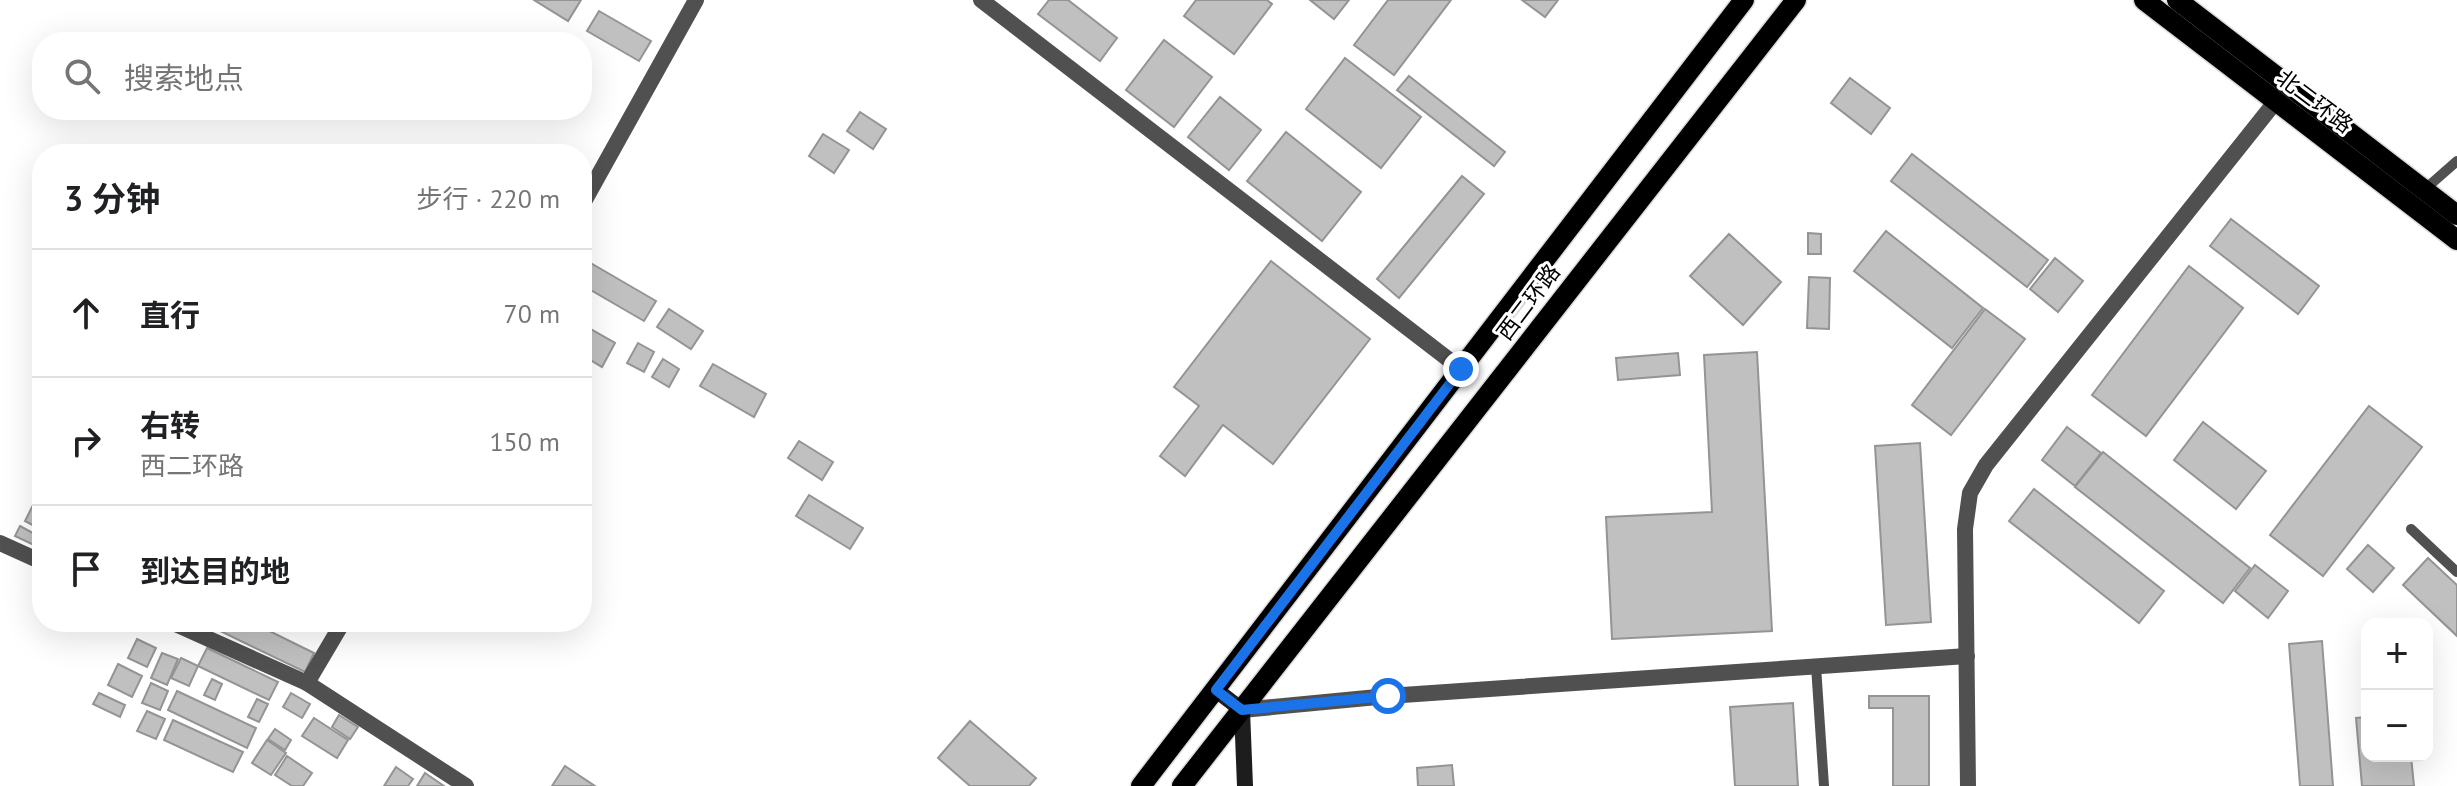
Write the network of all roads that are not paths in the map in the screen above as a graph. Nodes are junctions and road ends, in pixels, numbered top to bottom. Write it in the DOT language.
graph roads {
  1 [pos="696,0"];
  2 [pos="981,0"];
  3 [pos="1744,0"];
  4 [pos="1796,0"];
  5 [pos="2144,0"];
  6 [pos="2177,0"];
  7 [pos="2276,101"];
  8 [pos="2457,161"];
  9 [pos="592,187"];
  10 [pos="2424,190"];
  11 [pos="2457,215"];
  12 [pos="2457,240"];
  13 [pos="1461,369"];
  14 [pos="1492,389"];
  15 [pos="2411,529"];
  16 [pos="0,543"];
  17 [pos="32,557"];
  18 [pos="2457,572"];
  19 [pos="193,632"];
  20 [pos="337,632"];
  21 [pos="1967,656"];
  22 [pos="1816,666"];
  23 [pos="307,683"];
  24 [pos="1216,690"];
  25 [pos="1242,710"];
  26 [pos="466,786"];
  27 [pos="1141,786"];
  28 [pos="1182,786"];
  29 [pos="1245,786"];
  30 [pos="1824,786"];
  31 [pos="1968,786"];
  1 -- 9 [label="street"];
  2 -- 13 [label="street"];
  3 -- 13 [label="main road, 西二环路"];
  4 -- 14 [label="main road, 西二环路"];
  5 -- 7 [label="main road, 北二环路"];
  6 -- 10 [label="main road, 北二环路"];
  7 -- 12 [label="main road, 北二环路"];
  7 -- 21 [label="street"];
  8 -- 10 [label="lane"];
  10 -- 11 [label="main road, 北二环路"];
  13 -- 14 [label="main road"];
  13 -- 24 [label="main road, 西二环路"];
  14 -- 25 [label="main road, 西二环路"];
  15 -- 18 [label="lane"];
  16 -- 17 [label="street"];
  19 -- 23 [label="street"];
  20 -- 23 [label="street"];
  21 -- 22 [label="street"];
  21 -- 31 [label="street"];
  22 -- 25 [label="street"];
  22 -- 30 [label="lane"];
  23 -- 26 [label="street"];
  24 -- 25 [label="main road"];
  24 -- 27 [label="main road, 西二环路"];
  25 -- 28 [label="main road, 西二环路"];
  25 -- 29 [label="main road"];
}
